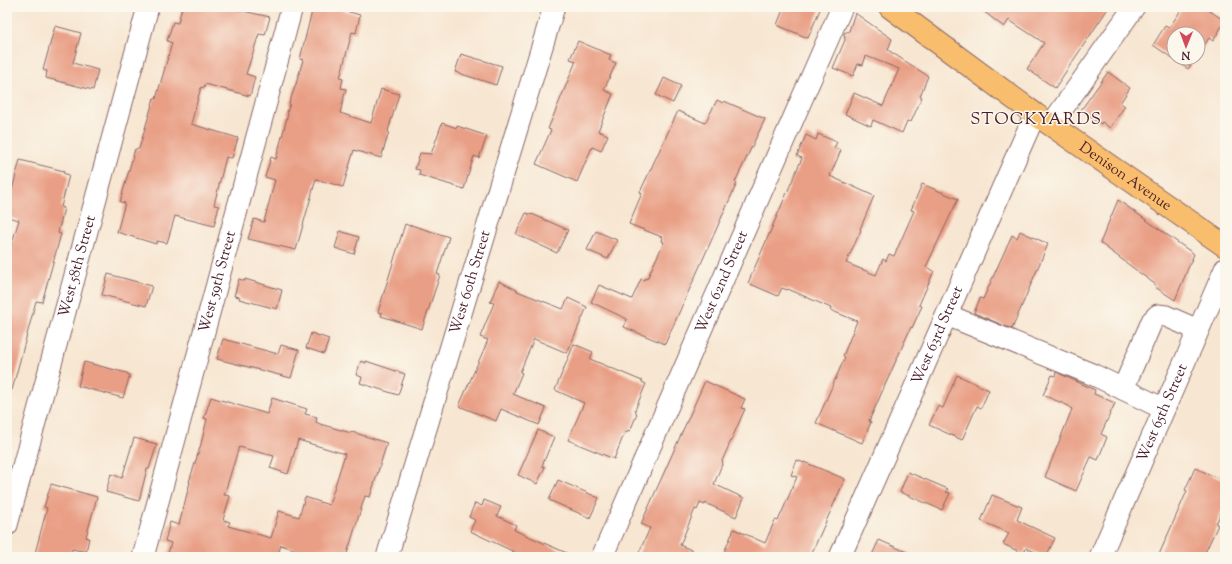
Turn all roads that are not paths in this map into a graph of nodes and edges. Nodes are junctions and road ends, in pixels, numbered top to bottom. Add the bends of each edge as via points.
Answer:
1 (148, 7) edge
2 (292, 7) edge
3 (554, 7) edge
4 (842, 7) edge
5 (890, 7) edge
6 (1134, 7) edge
7 (1043, 120) junction
8 (1225, 246) edge
9 (1225, 269) edge
10 (947, 315) junction
11 (1198, 330) junction
12 (1122, 389) junction
13 (1164, 409) junction
14 (7, 525) edge
15 (143, 557) edge
16 (387, 557) edge
17 (602, 557) edge
18 (840, 557) edge
19 (1100, 557) edge

1 - 14 street, West 58th Street
2 - 15 street, West 59th Street
3 - 16 street, West 60th Street
4 - 17 street, West 62nd Street
5 - 7 main road, Denison Avenue
6 - 7 street, West 63rd Street
7 - 8 main road, Denison Avenue
7 - 10 street, West 63rd Street
9 - 11 street, West 65th Street
10 - 12 street
10 - 18 street, West 63rd Street
11 - 12 street via 1158,315 1152,321
11 - 13 street, West 65th Street
12 - 13 street
13 - 19 street, West 65th Street

